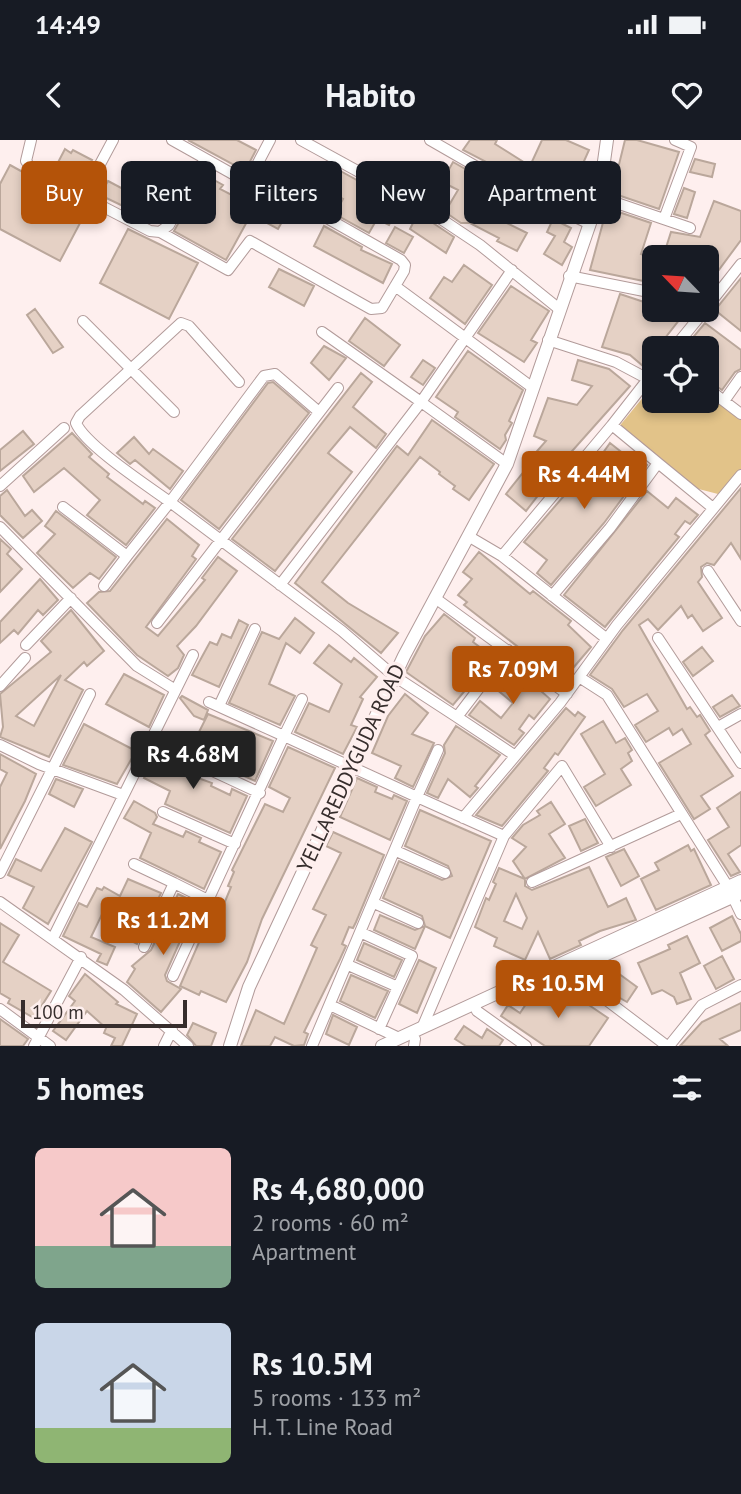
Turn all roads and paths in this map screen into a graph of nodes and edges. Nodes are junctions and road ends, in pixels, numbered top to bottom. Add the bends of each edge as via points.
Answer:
1 (31, 140) edge
2 (113, 140) edge
3 (172, 140) edge
4 (270, 140) edge
5 (301, 140) edge
6 (430, 140) edge
7 (607, 140) edge
8 (675, 140) edge
9 (205, 159) junction
10 (26, 161) edge
11 (102, 161) edge
12 (259, 161) edge
13 (467, 161) edge
14 (604, 161) edge
15 (230, 173) edge
16 (621, 204) edge
17 (107, 209) edge
18 (664, 219) junction
19 (337, 224) edge
20 (590, 224) edge
21 (690, 228) dead end
22 (160, 232) junction
23 (739, 269) edge
24 (512, 270) junction
25 (569, 276) junction
26 (395, 286) junction
27 (642, 291) edge
28 (719, 293) edge
29 (558, 308) junction
30 (83, 321) dead end
31 (695, 322) edge
32 (322, 332) dead end
33 (684, 336) edge
34 (465, 338) junction
35 (548, 340) junction
36 (131, 370) junction
37 (642, 372) edge
38 (741, 377) edge
39 (239, 382) dead end
40 (642, 387) edge
41 (338, 388) dead end
42 (533, 388) junction
43 (719, 397) edge
44 (724, 401) junction
45 (421, 402) junction
46 (174, 412) dead end
47 (319, 412) junction
48 (741, 414) edge
49 (612, 425) junction
50 (64, 428) dead end
51 (658, 463) junction
52 (507, 464) junction
53 (741, 475) edge
54 (0, 486) edge
55 (170, 502) junction
56 (63, 507) dead end
57 (713, 508) junction
58 (0, 527) edge
59 (468, 536) junction
60 (220, 542) junction
61 (127, 556) junction
62 (502, 556) junction
63 (708, 571) dead end
64 (280, 585) junction
65 (104, 586) dead end
66 (552, 596) junction
67 (71, 598) junction
68 (435, 598) junction
69 (741, 621) edge
70 (157, 623) dead end
71 (255, 629) dead end
72 (658, 638) dead end
73 (607, 639) junction
74 (26, 645) dead end
75 (508, 650) junction
76 (193, 655) dead end
77 (25, 658) dead end
78 (394, 676) junction
79 (579, 677) junction
80 (0, 686) edge
81 (174, 689) junction
82 (90, 694) dead end
83 (567, 694) junction
84 (302, 699) dead end
85 (741, 714) edge
86 (457, 717) junction
87 (718, 727) junction
88 (284, 736) junction
89 (0, 745) edge
90 (438, 750) dead end
91 (514, 755) junction
92 (188, 760) dead end
93 (741, 762) edge
94 (52, 767) junction
95 (352, 767) junction
96 (260, 793) junction
97 (123, 795) junction
98 (417, 797) junction
99 (163, 812) dead end
100 (681, 814) junction
101 (463, 817) junction
102 (504, 836) junction
103 (236, 844) junction
104 (611, 847) junction
105 (396, 851) junction
106 (134, 864) dead end
107 (0, 873) edge
108 (445, 873) dead end
109 (741, 881) edge
110 (532, 882) dead end
111 (174, 883) junction
112 (734, 892) edge
113 (208, 900) junction
114 (0, 902) edge
115 (374, 904) junction
116 (741, 914) edge
117 (418, 923) dead end
118 (362, 933) junction
119 (53, 938) junction
120 (144, 947) dead end
121 (81, 957) junction
122 (348, 965) junction
123 (561, 970) junction
124 (173, 976) dead end
125 (741, 985) edge
126 (398, 987) junction
127 (330, 1005) junction
128 (476, 1007) junction
129 (0, 1009) edge
130 (379, 1029) junction
131 (172, 1030) junction
132 (417, 1038) edge
133 (36, 1041) edge
134 (400, 1042) edge
135 (50, 1046) edge
136 (163, 1046) edge
137 (188, 1046) edge
138 (230, 1046) edge
139 (312, 1046) edge
140 (382, 1046) edge
141 (526, 1046) edge
142 (668, 1046) edge

1 - 10 street
2 - 11 street
3 - 9 street
4 - 12 street
5 - 24 street via 423,207
6 - 13 street
7 - 14 street, YELLAREDDYGUDA ROAD
8 - 18 street via 691,147
9 - 15 street
9 - 22 street via 169,225
16 - 18 street
17 - 22 street
18 - 21 street
19 - 26 street via 401,260 405,265
20 - 25 street, YELLAREDDYGUDA ROAD
22 - 26 street via 228,270 250,241 376,311
23 - 28 street
24 - 29 street
24 - 34 street
25 - 27 street
25 - 29 street, YELLAREDDYGUDA ROAD
26 - 34 street
29 - 35 street, YELLAREDDYGUDA ROAD
30 - 36 street
31 - 33 street
32 - 45 street
34 - 42 street
34 - 45 street
35 - 37 street
35 - 42 street, YELLAREDDYGUDA ROAD
36 - 39 street via 185,323
36 - 46 street
36 - 55 street via 76,423 104,453
38 - 44 street
40 - 49 street
41 - 47 street
42 - 52 street, YELLAREDDYGUDA ROAD
43 - 44 street
44 - 48 street
45 - 52 street
45 - 64 street
47 - 55 street via 275,374 264,376
47 - 60 street
49 - 51 street
49 - 62 street
50 - 54 street
51 - 57 street
51 - 66 street
52 - 59 street, YELLAREDDYGUDA ROAD
53 - 57 street
55 - 60 street
55 - 61 street
56 - 61 street
57 - 73 street
58 - 67 street
59 - 62 street
59 - 68 street, YELLAREDDYGUDA ROAD
60 - 64 street
60 - 70 street
61 - 65 street
62 - 66 street
63 - 69 street
64 - 78 street
66 - 73 street
67 - 74 street
67 - 81 street via 137,666
68 - 75 street
68 - 78 street, YELLAREDDYGUDA ROAD
71 - 88 street via 214,704
72 - 87 street
73 - 79 street
75 - 83 street
75 - 86 street
76 - 81 street
77 - 80 street
78 - 86 street
78 - 95 street, YELLAREDDYGUDA ROAD
79 - 83 street
79 - 100 street via 607,695
81 - 97 street
82 - 94 street
83 - 91 street
84 - 88 street
85 - 87 street
86 - 91 street
87 - 93 street
88 - 95 street
88 - 96 street
89 - 94 street
90 - 98 street
91 - 101 street
92 - 96 street
94 - 97 street
94 - 107 street
95 - 98 street
95 - 138 street, YELLAREDDYGUDA ROAD via 250,987
96 - 103 street
97 - 119 street
98 - 101 street
98 - 105 street
99 - 103 street
100 - 104 street
100 - 112 street
101 - 102 street
102 - 104 street via 562,765
102 - 132 street
103 - 113 street
104 - 110 street
105 - 108 street
105 - 115 street
106 - 111 street
109 - 112 street
111 - 113 street
111 - 120 street
112 - 116 street
112 - 123 street
113 - 124 street
114 - 119 street
115 - 117 street
115 - 118 street
118 - 122 street
118 - 126 street via 412,956
119 - 121 street
121 - 131 street
121 - 133 street
122 - 126 street
122 - 127 street
123 - 128 street
123 - 142 street
125 - 142 street via 702,1005
126 - 130 street
127 - 130 street
127 - 139 street
128 - 132 street
128 - 141 street
129 - 133 street
130 - 134 street
131 - 136 street
131 - 137 street
132 - 134 street
133 - 135 street
134 - 140 street

